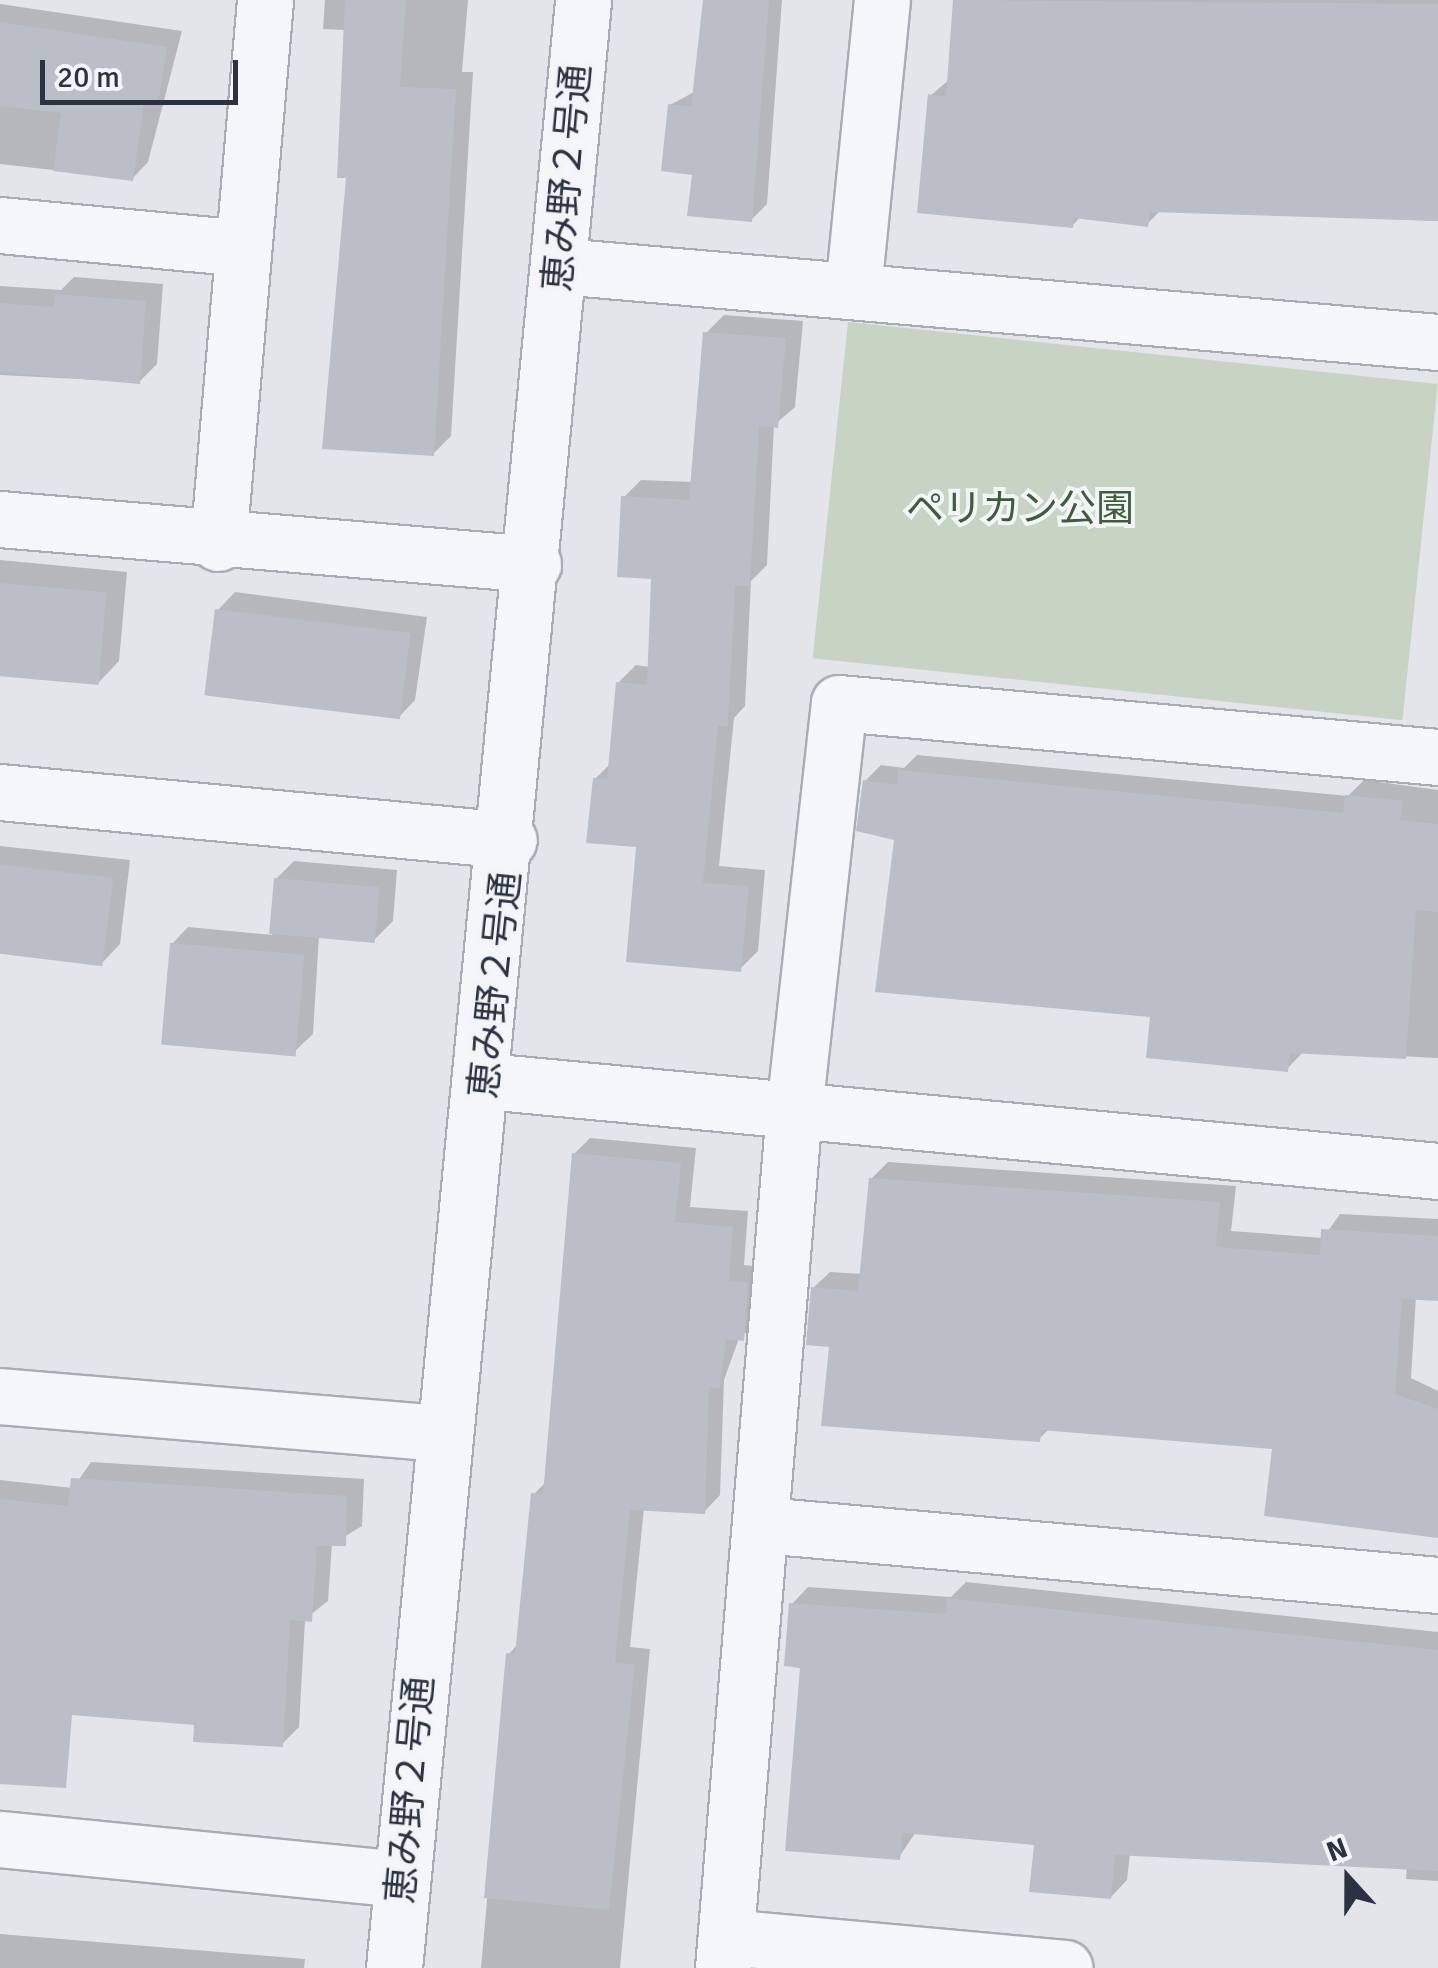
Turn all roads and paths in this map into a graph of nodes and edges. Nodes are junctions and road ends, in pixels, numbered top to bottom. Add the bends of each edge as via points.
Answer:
1 (264, 0) edge
2 (583, 0) edge
3 (882, 0) edge
4 (0, 224) edge
5 (243, 248) junction
6 (560, 266) junction
7 (852, 290) junction
8 (1438, 342) edge
9 (0, 520) edge
10 (218, 543) junction
11 (533, 564) junction
12 (1438, 757) edge
13 (0, 792) edge
14 (509, 840) junction
15 (486, 1082) junction
16 (794, 1110) junction
17 (1438, 1170) edge
18 (0, 1396) edge
19 (444, 1433) junction
20 (763, 1525) junction
21 (1438, 1584) edge
22 (0, 1839) edge
23 (402, 1879) junction
24 (724, 1952) edge
25 (394, 1968) edge
26 (1065, 1968) edge

1 - 5 street
2 - 6 street, 恵み野２号通
3 - 7 street
4 - 5 street
5 - 10 street
6 - 7 street
6 - 11 street, 恵み野２号通
7 - 8 street
9 - 10 street
10 - 11 street
11 - 14 street, 恵み野２号通
12 - 16 street via 839,704
13 - 14 street
14 - 15 street, 恵み野２号通
15 - 16 street
15 - 19 street, 恵み野２号通
16 - 17 street
16 - 20 street
18 - 19 street
19 - 23 street, 恵み野２号通
20 - 21 street
20 - 24 street
22 - 23 street
23 - 25 street, 恵み野２号通
24 - 26 street

